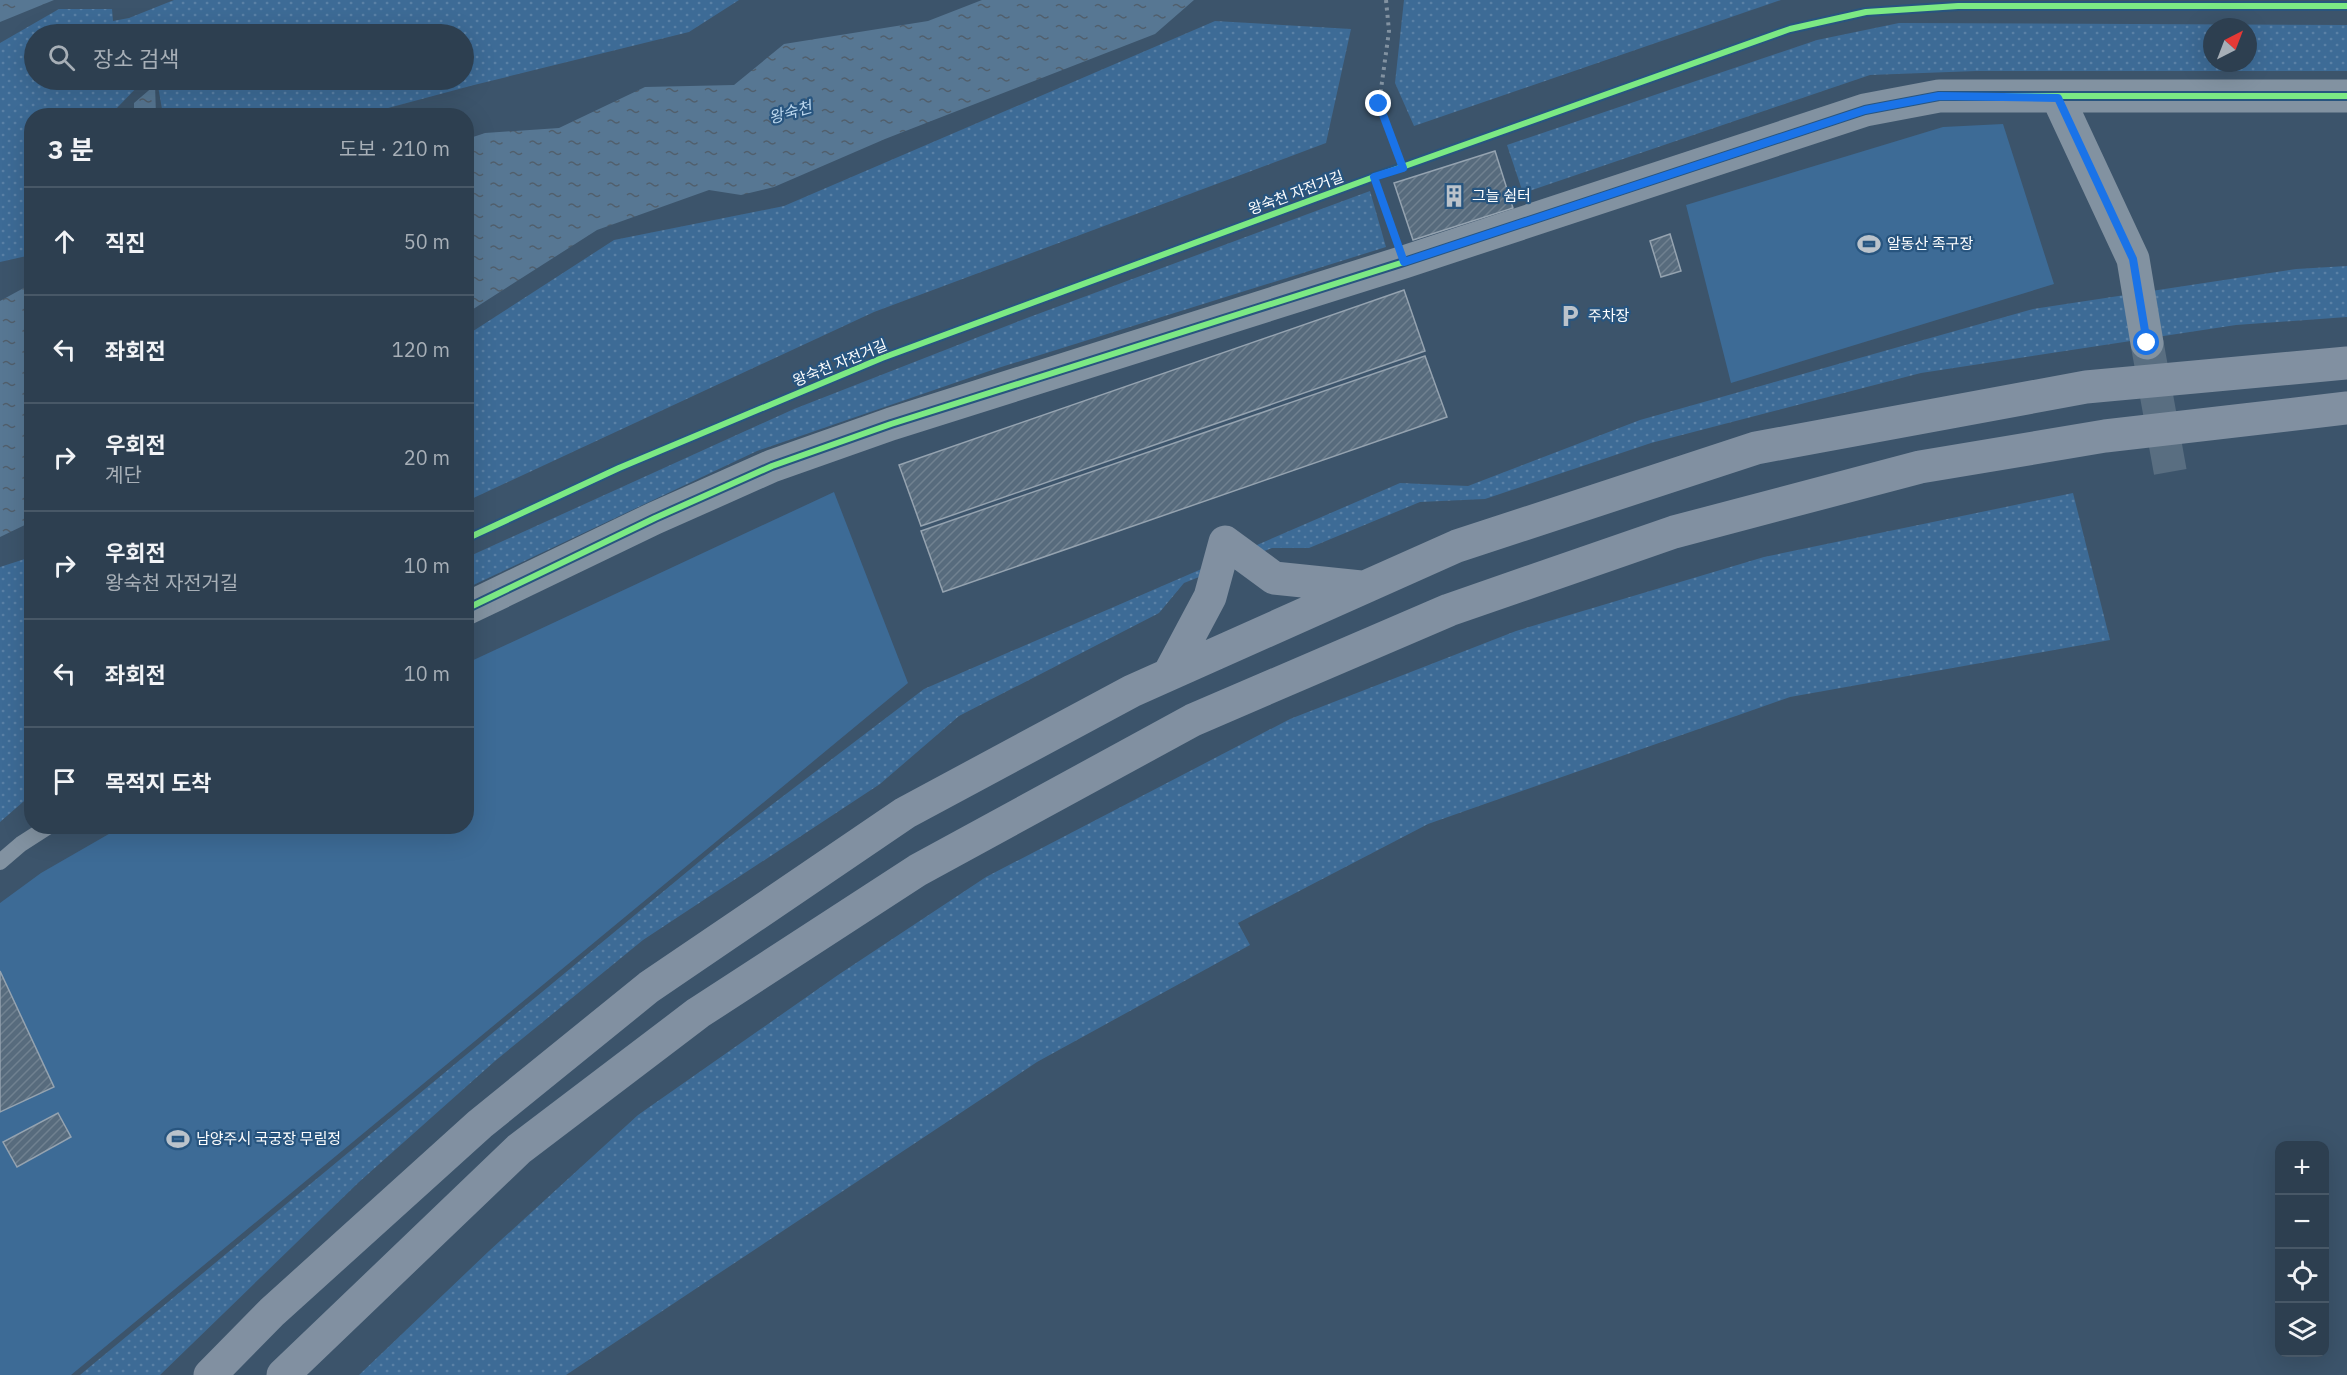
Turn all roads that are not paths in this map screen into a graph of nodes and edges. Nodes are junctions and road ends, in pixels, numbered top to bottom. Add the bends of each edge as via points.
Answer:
1 (2347, 96) edge
2 (2058, 98) junction
3 (2147, 343) tunnel mouth
4 (2347, 363) edge
5 (2347, 408) edge
6 (1363, 588) junction
7 (474, 605) edge
8 (1169, 674) junction
9 (37, 834) edge
10 (0, 862) edge
11 (210, 1375) edge
12 (283, 1375) edge

1 - 2 street
2 - 3 street via 2133,259
2 - 7 street via 1939,96 1865,110 1404,262 891,424 772,466
4 - 6 highway via 2086,387 1756,448 1457,546
5 - 12 highway via 2105,436 1920,467 1674,532 1449,610 1193,720 918,870 698,1013 519,1149
6 - 8 highway
6 - 8 highway via 1274,578 1225,542 1210,597
8 - 11 highway via 904,813 649,987 480,1124 272,1312
9 - 10 lane

